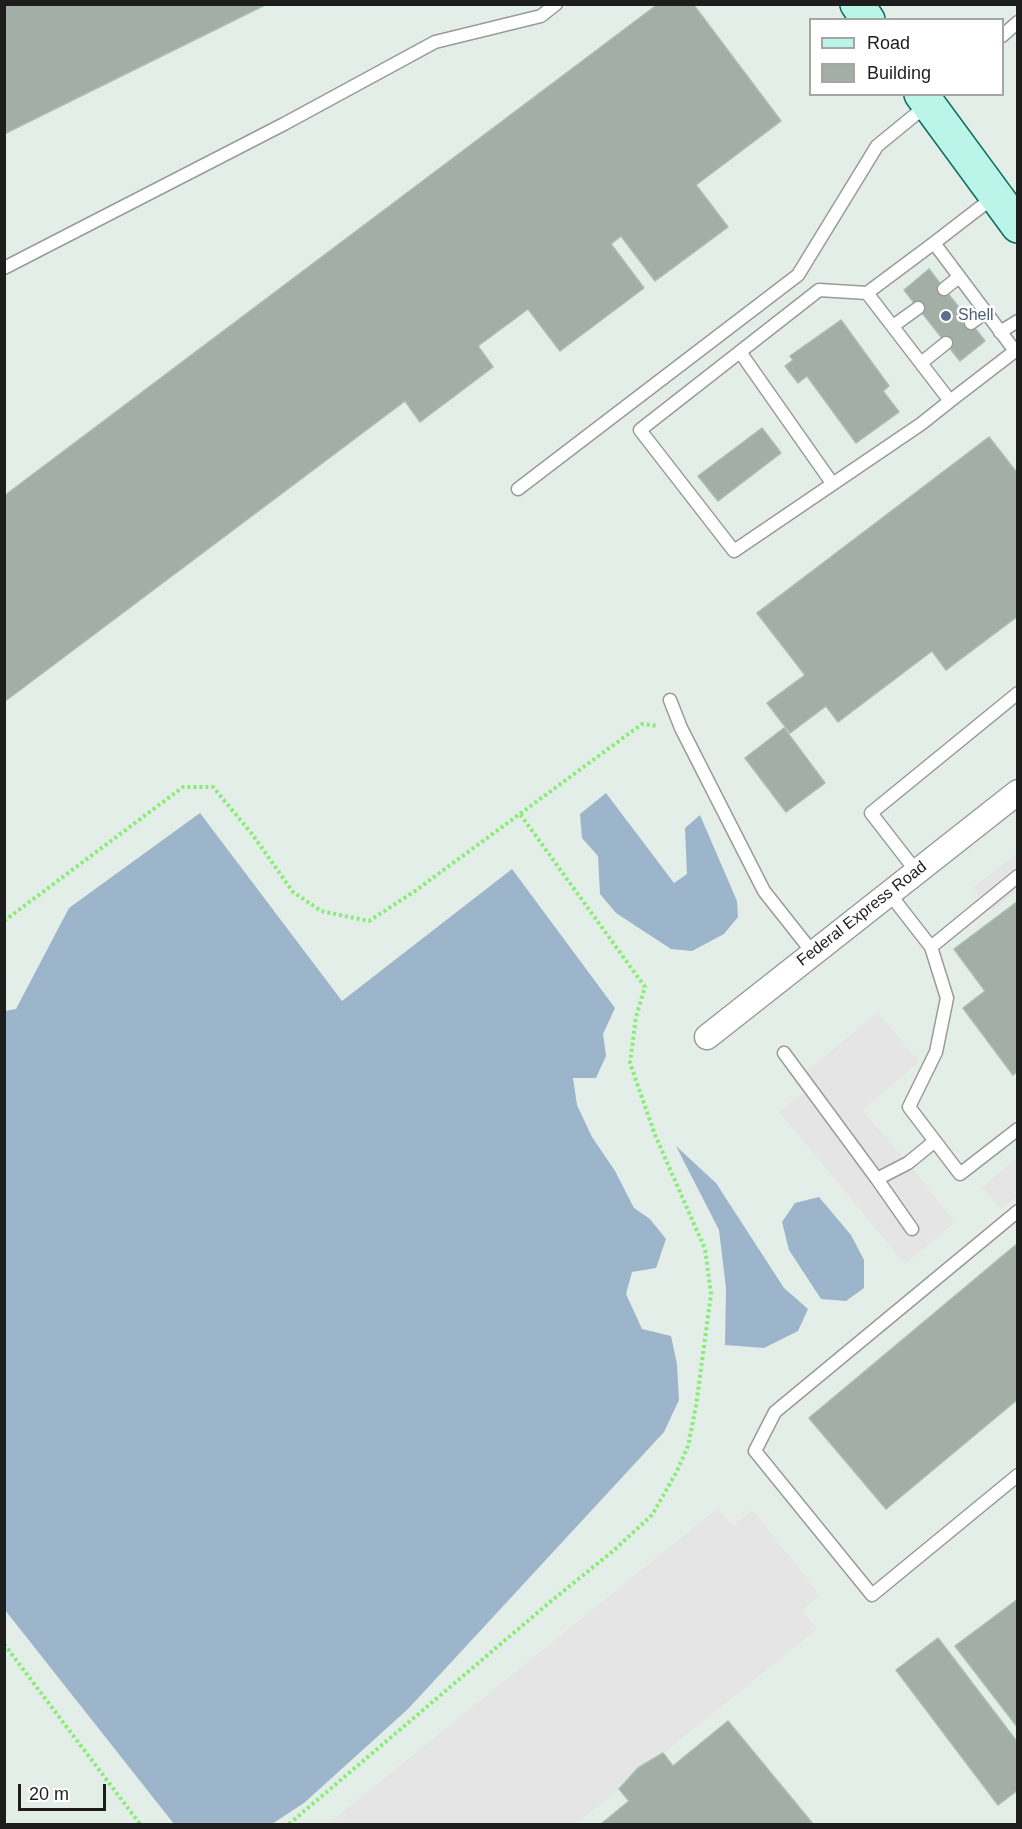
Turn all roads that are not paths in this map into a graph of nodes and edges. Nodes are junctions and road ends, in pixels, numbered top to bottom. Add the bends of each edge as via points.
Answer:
1 (556, 4) edge
2 (857, 4) edge
3 (867, 18) edge
4 (1017, 22) edge
5 (1004, 34) edge
6 (929, 98) edge
7 (996, 196) junction
8 (1017, 226) edge
9 (934, 243) junction
10 (4, 268) edge
11 (959, 277) junction
12 (944, 289) dead end
13 (867, 293) junction
14 (918, 308) dead end
15 (986, 312) junction
16 (1017, 321) edge
17 (971, 324) dead end
18 (893, 326) junction
19 (1000, 332) junction
20 (946, 343) dead end
21 (740, 352) junction
22 (921, 363) junction
23 (950, 400) junction
24 (832, 483) junction
25 (518, 489) dead end
26 (1017, 693) edge
27 (670, 700) dead end
28 (1017, 792) edge
29 (916, 871) junction
30 (1017, 876) edge
31 (889, 892) junction
32 (931, 947) junction
33 (813, 953) junction
34 (707, 1037) dead end
35 (784, 1053) dead end
36 (1017, 1129) edge
37 (935, 1141) junction
38 (877, 1179) junction
39 (1017, 1211) edge
40 (912, 1229) dead end
41 (1017, 1475) edge

1 - 10 lane via 541,16 435,42
2 - 3 main road
4 - 5 lane
6 - 7 main road
6 - 25 lane via 877,146 798,274
7 - 8 main road
7 - 9 lane
9 - 11 lane
9 - 13 lane
11 - 12 lane
11 - 15 lane
13 - 18 lane
13 - 21 lane via 819,290
14 - 18 lane
15 - 17 lane
15 - 19 lane
16 - 19 lane
18 - 22 lane
19 - 23 lane via 1015,351
20 - 22 lane
21 - 24 lane
21 - 24 lane via 640,430 734,551
22 - 23 lane
23 - 24 lane
26 - 29 lane via 871,813
27 - 33 lane via 764,891
28 - 29 street, Federal Express Road
29 - 31 street, Federal Express Road
30 - 32 lane
31 - 32 lane
31 - 33 street, Federal Express Road
32 - 37 lane via 947,998 936,1052 909,1107
33 - 34 street, Federal Express Road
35 - 38 lane
36 - 37 lane via 960,1174
37 - 38 lane via 908,1163
38 - 40 lane
39 - 41 lane via 775,1412 755,1451 872,1595

